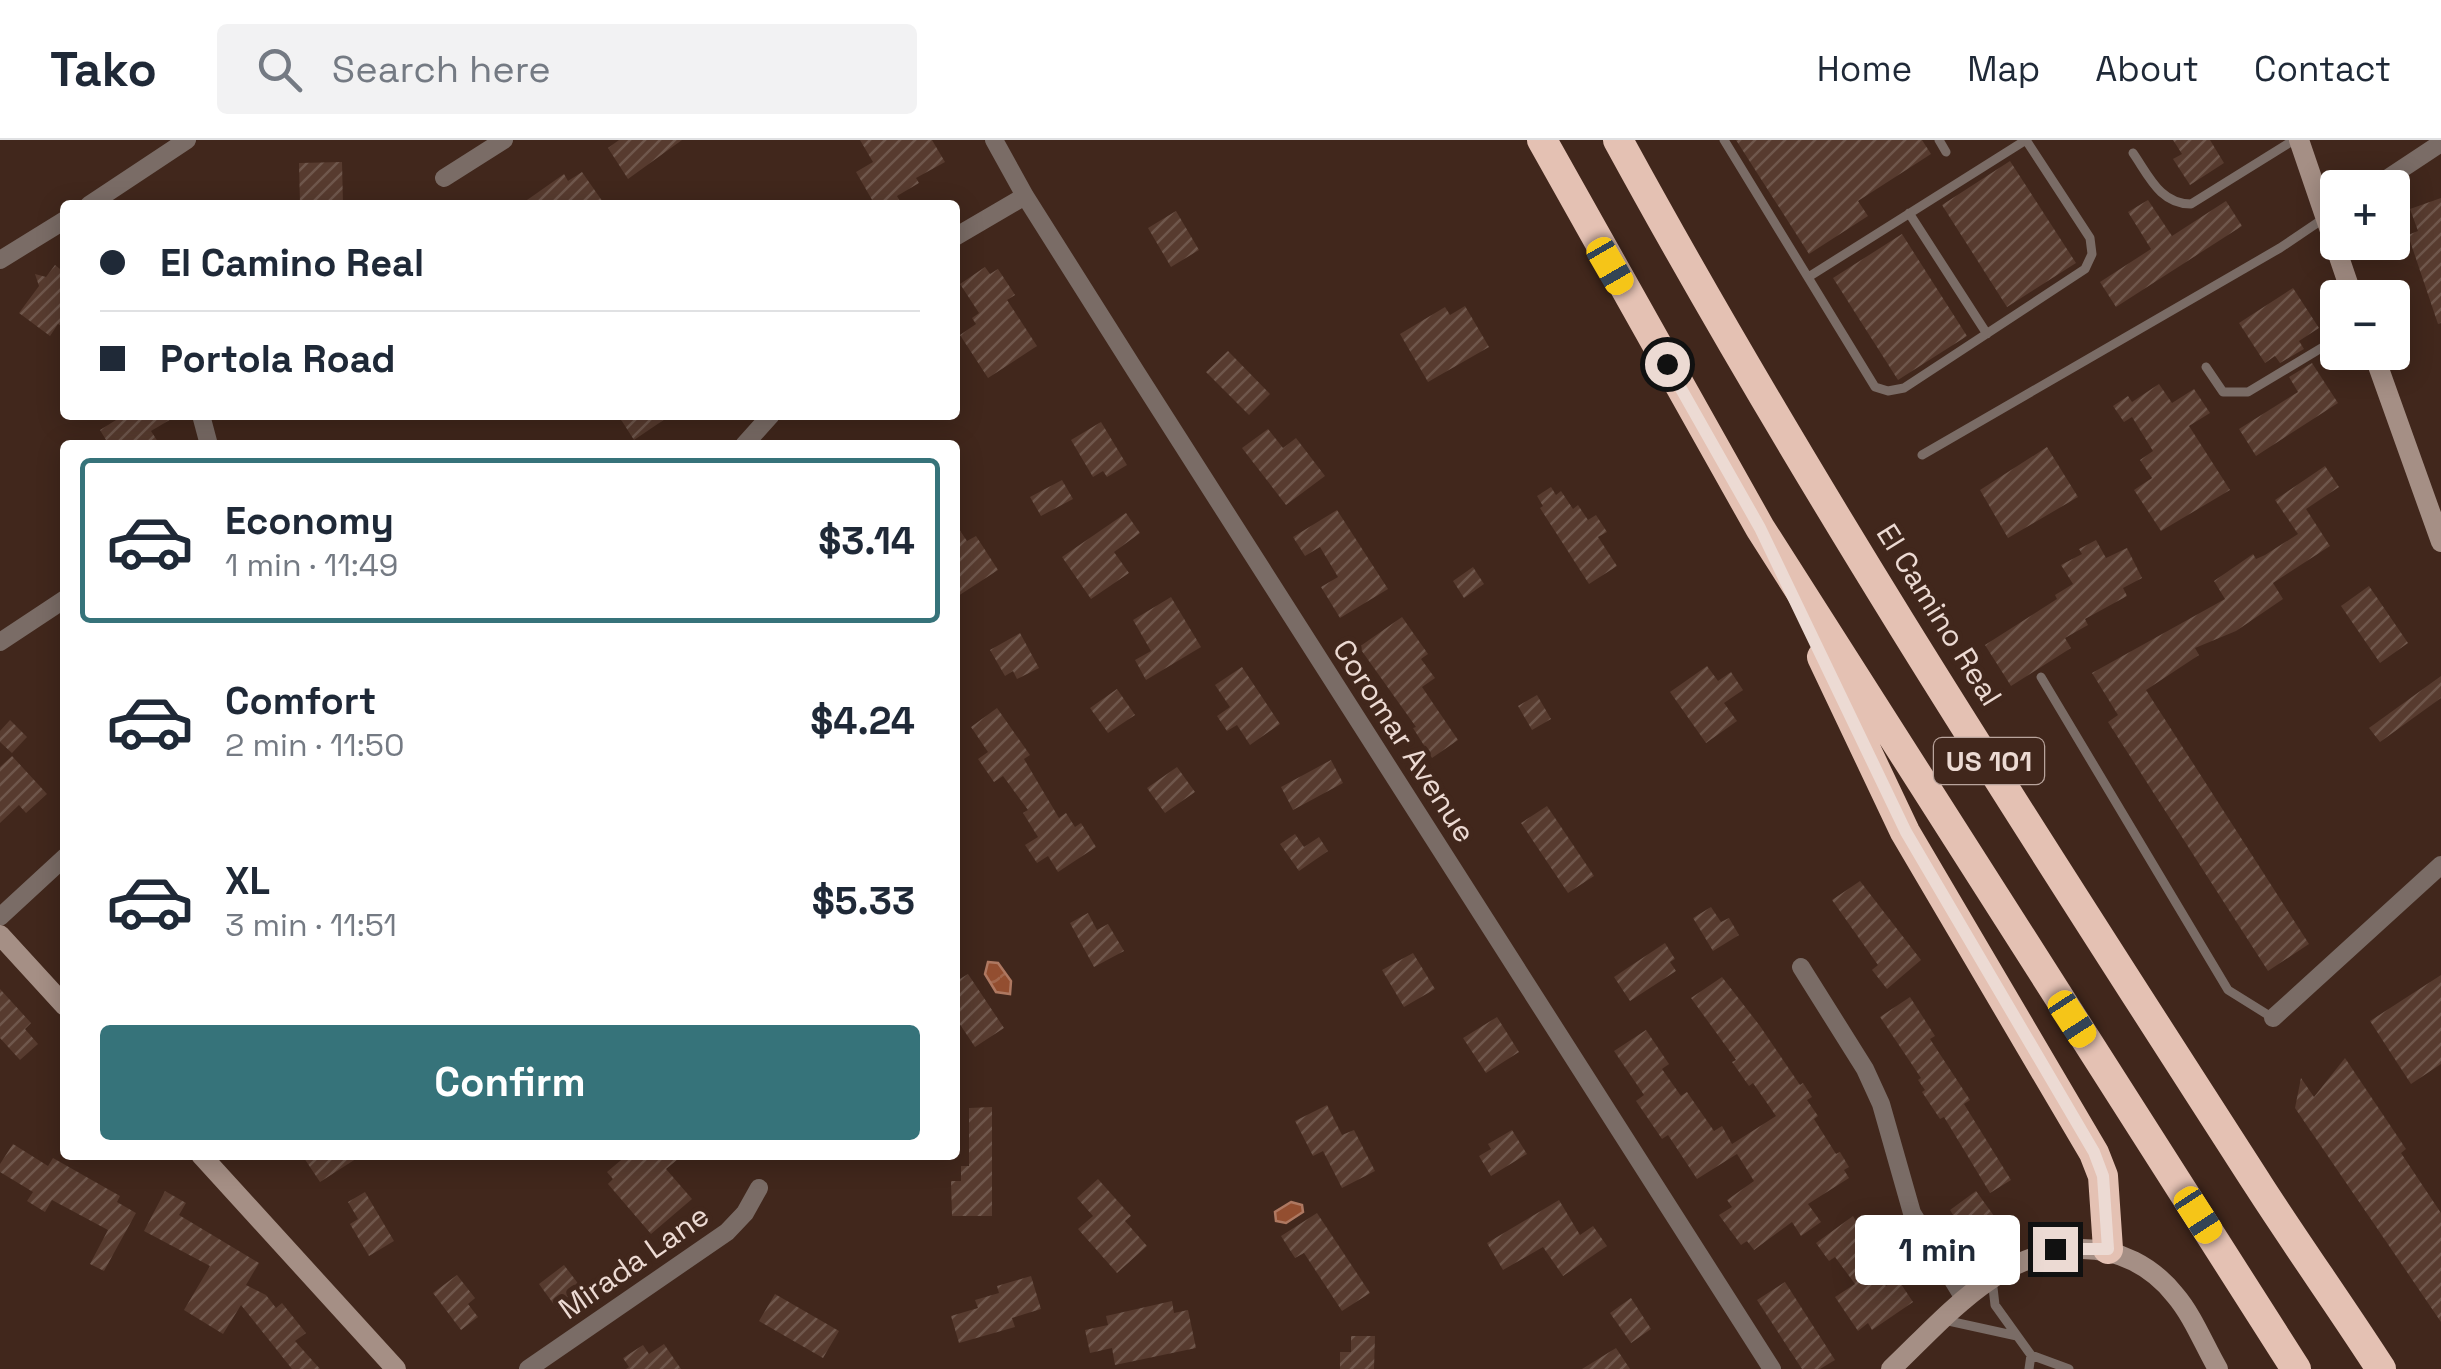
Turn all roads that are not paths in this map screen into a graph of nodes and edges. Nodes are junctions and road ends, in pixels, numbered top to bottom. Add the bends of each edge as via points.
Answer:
1 (187, 140) edge
2 (504, 140) edge
3 (994, 140) edge
4 (1542, 140) edge
5 (1618, 140) edge
6 (1724, 140) edge
7 (1939, 140) edge
8 (2026, 140) edge
9 (2296, 140) edge
10 (2441, 143) edge
11 (1946, 152) dead end
12 (2133, 153) dead end
13 (2400, 170) edge
14 (444, 178) dead end
15 (2320, 189) edge
16 (1024, 196) junction
17 (96, 200) edge
18 (1909, 213) junction
19 (2320, 222) edge
20 (60, 223) edge
21 (960, 234) edge
22 (0, 260) edge
23 (1810, 276) junction
24 (1987, 334) junction
25 (2320, 349) edge
26 (2206, 367) dead end
27 (2379, 370) edge
28 (766, 420) edge
29 (748, 440) edge
30 (1922, 455) dead end
31 (1760, 528) junction
32 (2441, 542) edge
33 (60, 601) edge
34 (0, 642) edge
35 (2041, 677) dead end
36 (60, 862) edge
37 (2441, 865) edge
38 (0, 916) edge
39 (0, 935) edge
40 (1801, 967) dead end
41 (60, 1001) edge
42 (2273, 1018) joint
43 (206, 1160) edge
44 (758, 1188) dead end
45 (2108, 1249) junction
46 (1992, 1278) junction
47 (1964, 1300) junction
48 (1944, 1320) junction
49 (2017, 1336) junction
50 (2031, 1356) junction
51 (2380, 1367) edge
52 (396, 1369) edge
53 (528, 1369) edge
54 (1772, 1369) edge
55 (1891, 1369) edge
56 (2029, 1369) edge
57 (2069, 1369) edge
58 (2218, 1369) edge
59 (2296, 1369) edge

1 - 17 street
2 - 14 street
3 - 16 street, Coromar Avenue
4 - 31 highway, US 101
5 - 51 highway, El Camino Real / US 101 via 1890,604
6 - 23 lane
7 - 11 lane
8 - 18 lane
8 - 24 lane via 2090,238 2092,254 2085,269
9 - 12 lane via 2191,204 2164,198
9 - 15 main road
10 - 13 street
16 - 21 street
16 - 54 street, Coromar Avenue
18 - 23 lane
18 - 24 lane
19 - 30 lane
20 - 22 street
23 - 24 lane via 1874,387 1904,388
25 - 26 lane via 2248,392 2223,392
27 - 32 main road
28 - 29 street
31 - 45 highway via 1906,832 2094,1152 2103,1176
31 - 59 highway, US 101
33 - 34 street
35 - 42 lane via 2228,990
36 - 38 street
37 - 42 street
39 - 41 main road
40 - 47 street via 1865,1070 1912,1213
43 - 52 main road
44 - 53 street, Mirada Lane via 727,1232
45 - 46 main road via 2055,1249
45 - 58 main road via 2156,1274 2178,1297
46 - 47 main road
46 - 49 lane via 1995,1306
47 - 48 main road
48 - 49 lane
48 - 55 main road
49 - 50 lane
50 - 56 lane
50 - 57 lane

